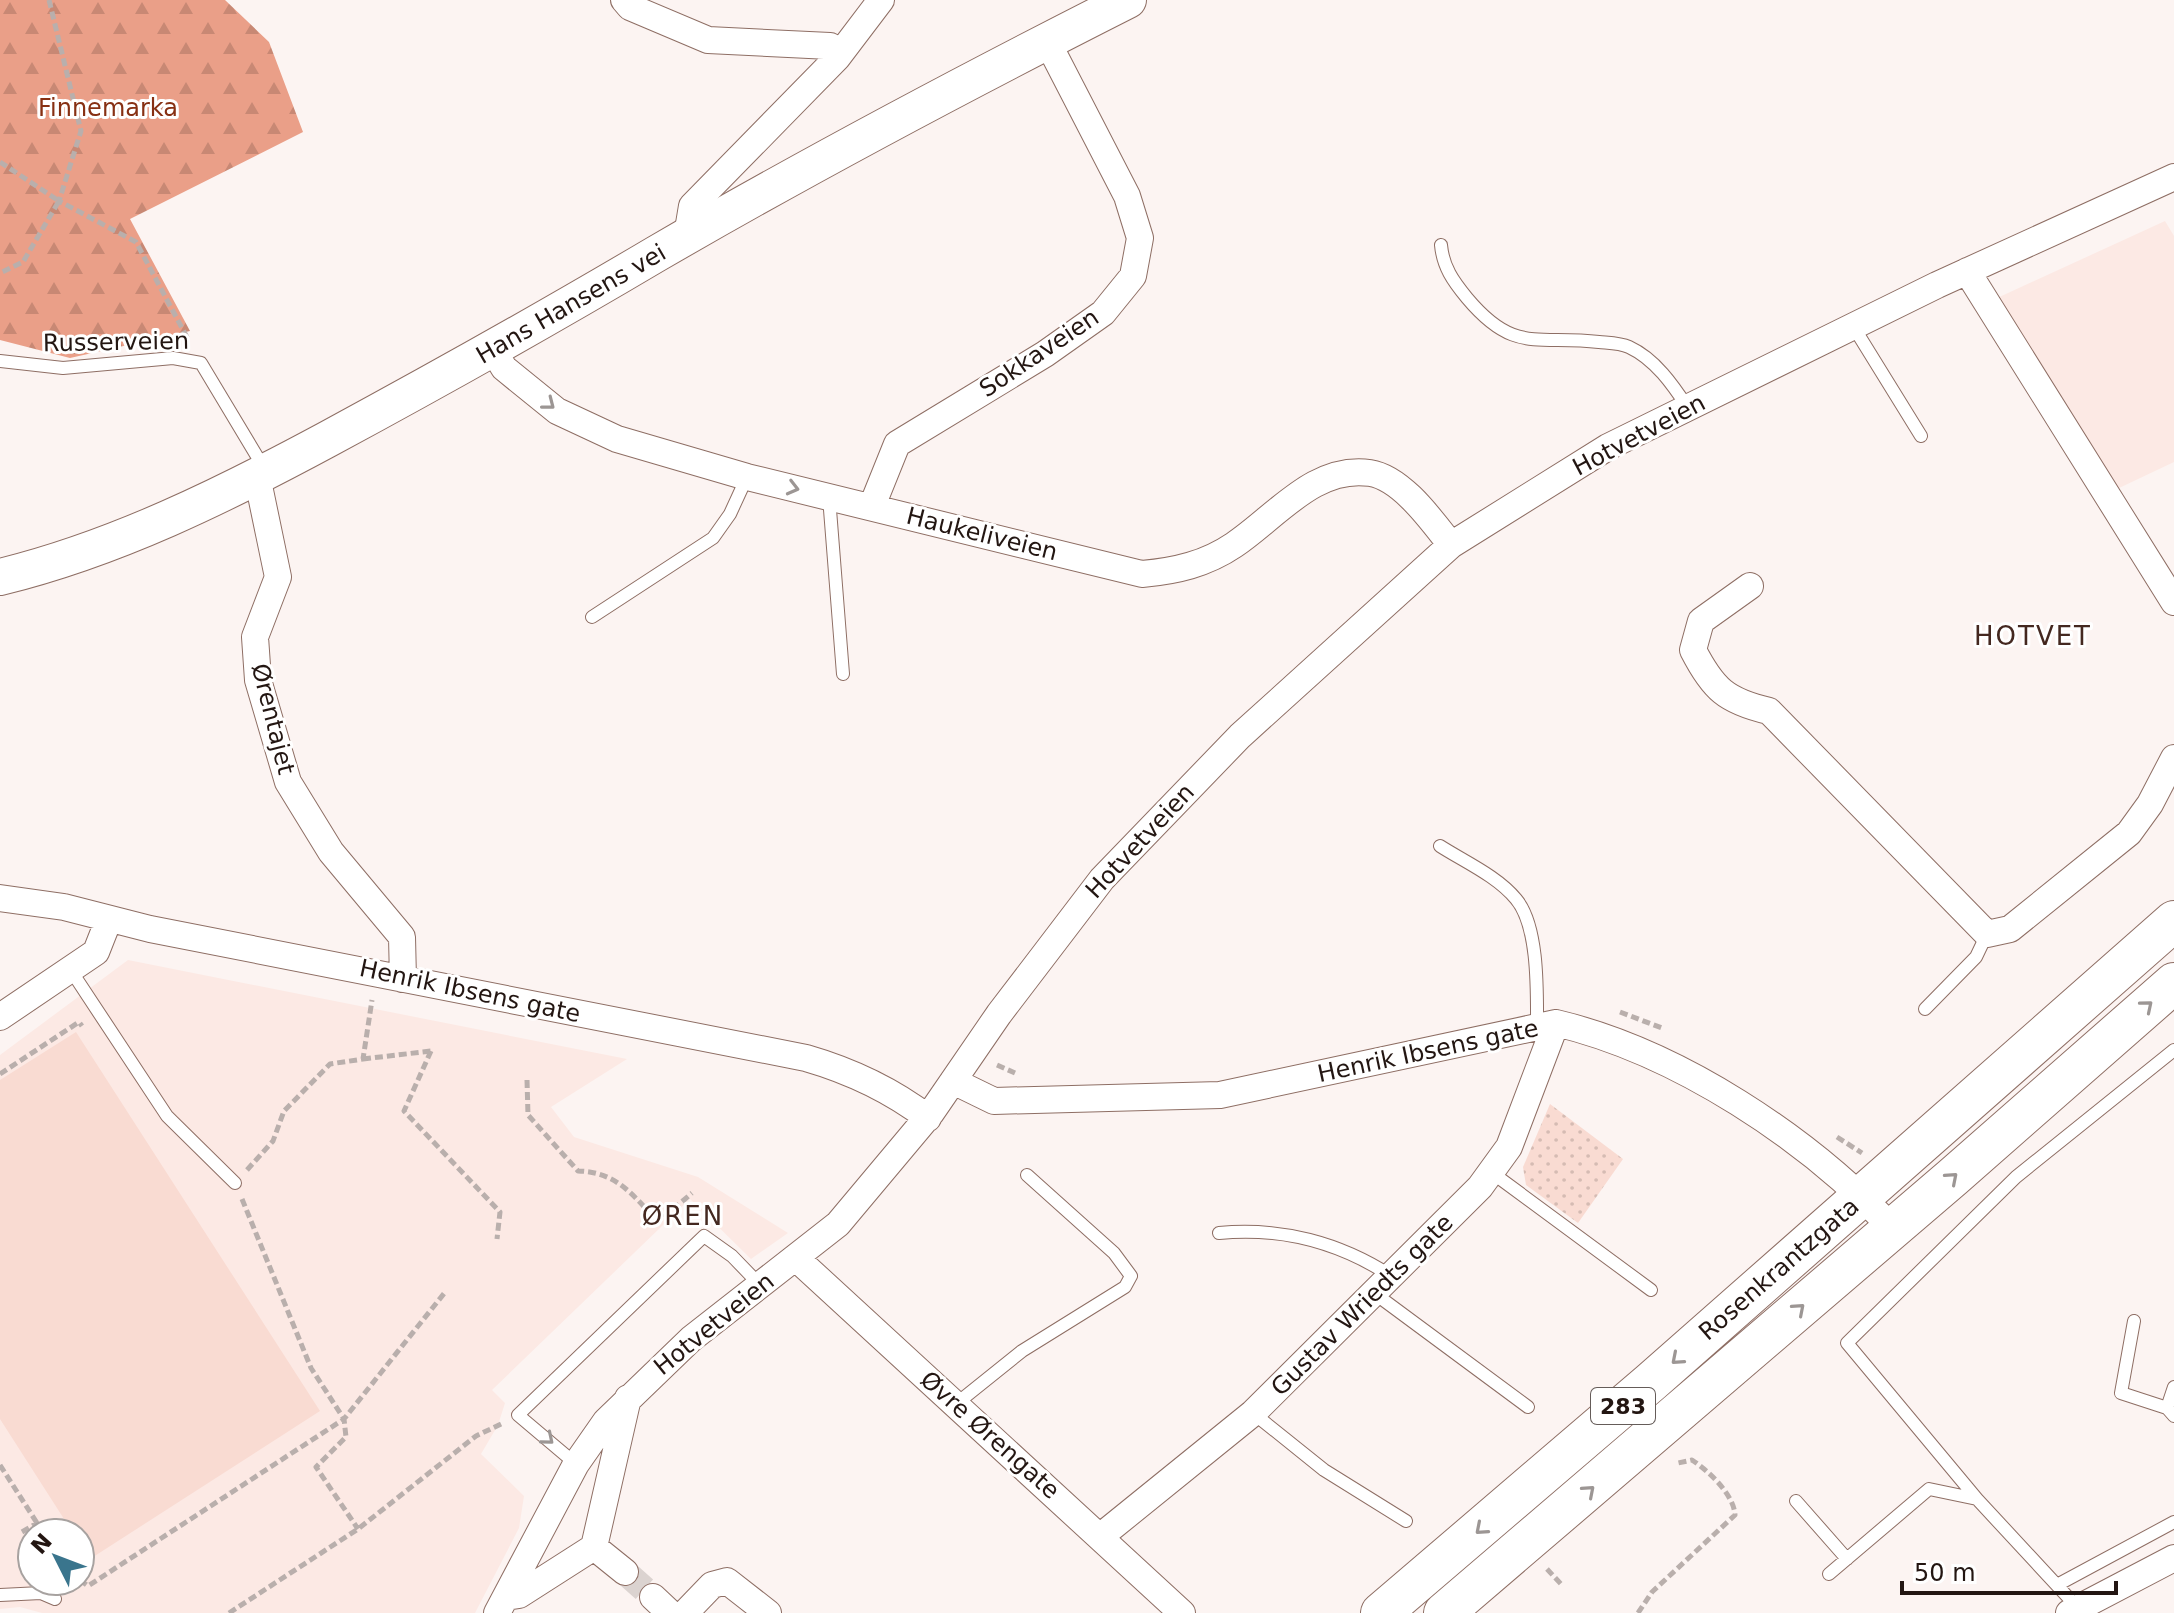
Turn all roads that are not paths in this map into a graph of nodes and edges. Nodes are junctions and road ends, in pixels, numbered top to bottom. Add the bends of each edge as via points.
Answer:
1 (624, 0) edge
2 (881, 0) edge
3 (1128, 0) edge
4 (1047, 41) junction
5 (837, 58) junction
6 (2174, 177) edge
7 (687, 236) junction
8 (1441, 245) dead end
9 (1967, 271) junction
10 (1853, 326) junction
11 (493, 350) junction
12 (0, 361) edge
13 (1688, 408) junction
14 (1921, 436) dead end
15 (262, 474) junction
16 (747, 477) junction
17 (849, 501) junction
18 (1451, 545) junction
19 (0, 577) edge
20 (1750, 586) dead end
21 (2174, 602) edge
22 (592, 617) dead end
23 (843, 674) dead end
24 (2174, 758) edge
25 (1440, 846) dead end
26 (0, 898) edge
27 (109, 919) junction
28 (2174, 921) edge
29 (1987, 934) junction
30 (70, 969) junction
31 (403, 979) junction
32 (2174, 983) edge
33 (1925, 1009) dead end
34 (0, 1017) edge
35 (1546, 1025) junction
36 (2174, 1050) edge
37 (953, 1081) junction
38 (928, 1118) junction
39 (1491, 1172) junction
40 (1027, 1175) dead end
41 (235, 1183) road end
42 (1862, 1197) junction
43 (1893, 1229) junction
44 (1219, 1233) dead end
45 (797, 1259) junction
46 (1382, 1284) junction
47 (760, 1285) junction
48 (1651, 1290) dead end
49 (2134, 1321) dead end
50 (2174, 1387) edge
51 (628, 1397) junction
52 (956, 1404) junction
53 (1528, 1407) dead end
54 (2171, 1412) edge
55 (1253, 1413) junction
56 (576, 1464) junction
57 (1977, 1499) junction
58 (1796, 1501) dead end
59 (1406, 1521) dead end
60 (2174, 1522) edge
61 (1101, 1536) junction
62 (594, 1547) junction
63 (2174, 1558) edge
64 (1847, 1559) junction
65 (625, 1572) tunnel mouth
66 (1829, 1574) dead end
67 (2057, 1585) junction
68 (0, 1595) edge
69 (55, 1599) dead end
70 (502, 1605) edge
71 (2073, 1610) edge
72 (685, 1613) edge
73 (768, 1613) edge
74 (1182, 1613) edge
75 (1381, 1613) edge
76 (1444, 1613) edge

1 - 5 street via 708,40 830,46
2 - 5 street
3 - 4 main road, Hans Hansens vei
4 - 7 main road, Hans Hansens vei via 890,121
4 - 17 street, Sokkaveien via 1127,196 1140,238 1133,276 1103,313 897,444
5 - 7 street via 692,206
6 - 9 street, Hotvetveien
7 - 11 main road, Hans Hansens vei
8 - 13 lane via 1453,281 1503,332 1524,340 1585,340 1632,348 1668,378
9 - 10 street, Hotvetveien
9 - 21 street
10 - 13 street, Hotvetveien
10 - 14 lane
11 - 15 main road, Hans Hansens vei
11 -> 16 street, Haukeliveien via 504,368 557,411 617,439
12 - 15 lane, Russerveien via 63,368 173,358 201,363
13 - 18 street, Hotvetveien via 1608,447
15 - 19 main road, Hans Hansens vei via 149,527
15 - 31 street, Ørentajet via 278,577 255,637 258,680 288,782 331,852 402,937
16 -> 17 street, Haukeliveien
16 - 22 lane via 713,538
17 - 18 street, Haukeliveien via 1142,574 1181,571 1232,547 1327,476 1372,473 1408,494
17 - 23 lane
18 - 37 street, Hotvetveien via 1240,736 1102,879
20 - 29 street via 1701,621 1693,650 1709,681 1737,703 1769,711
24 - 29 street via 2129,833 2010,929
25 - 35 lane via 1491,878 1521,908
26 - 27 street, Henrik Ibsens gate
27 - 30 street via 96,952
27 - 31 street, Henrik Ibsens gate
28 - 42 main road, Rosenkrantzgata / 283
29 - 33 lane via 1976,957
30 - 34 street
30 - 41 lane via 167,1116
31 - 38 street, Henrik Ibsens gate via 806,1058 847,1070
43 -> 32 main road, Rosenkrantzgata / 283
35 - 37 street, Henrik Ibsens gate via 1220,1095 994,1101
35 - 39 street, Gustav Wriedts gate via 1509,1147
35 - 42 street, Henrik Ibsens gate via 1606,1035 1721,1090
36 - 57 lane via 2016,1177 1847,1343
37 - 38 street, Hotvetveien
38 - 45 street, Hotvetveien via 838,1224
39 - 46 street, Gustav Wriedts gate
39 - 48 lane
40 - 52 lane via 1114,1253 1131,1276 1125,1287 1022,1351
42 - 43 street, Henrik Ibsens gate
42 -> 75 main road, Rosenkrantzgata / 283
76 -> 43 main road, Rosenkrantzgata / 283
44 - 46 lane via 1245,1230 1335,1245
45 - 47 street, Hotvetveien
45 - 52 street, Øvre Ørengate
46 - 53 lane
46 - 55 street, Gustav Wriedts gate
47 - 51 street, Hotvetveien
47 -> 56 lane via 704,1236 518,1415
49 - 54 lane via 2121,1393
50 - 54 lane
51 - 56 street, Hotvetveien
51 - 62 street
52 - 61 street, Øvre Ørengate
55 - 59 lane via 1324,1470
55 - 61 street, Gustav Wriedts gate
56 - 70 street, Hotvetveien
57 - 64 lane via 1929,1489
57 - 67 lane
58 - 64 lane
60 - 67 lane
61 - 74 street, Øvre Ørengate
62 - 65 street
62 - 70 street
63 - 71 street
64 - 66 lane
67 - 71 lane
68 - 69 lane via 41,1593
72 - 73 street via 712,1585 727,1581

